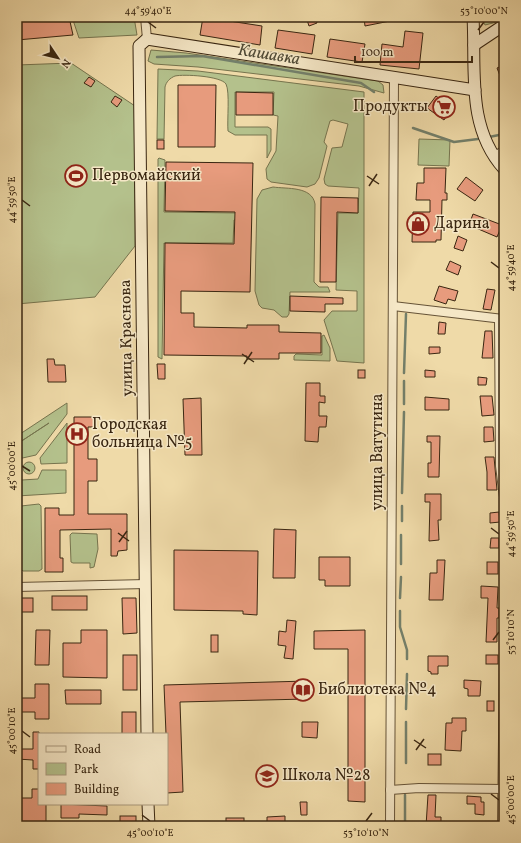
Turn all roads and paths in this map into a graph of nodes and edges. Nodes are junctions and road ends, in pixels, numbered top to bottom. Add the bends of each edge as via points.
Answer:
1 (145, 17) edge
2 (473, 17) edge
3 (504, 24) edge
4 (147, 39) junction
5 (474, 45) junction
6 (394, 78) junction
7 (475, 90) junction
8 (504, 150) edge
9 (494, 157) junction
10 (504, 169) edge
11 (392, 306) junction
12 (502, 319) edge
13 (504, 497) edge
14 (146, 584) junction
15 (17, 587) edge
16 (504, 651) edge
17 (148, 733) edge
18 (503, 789) edge
19 (390, 790) junction
20 (148, 805) edge
21 (149, 826) edge
22 (390, 826) edge
23 (502, 826) edge

1 - 4 street
2 - 5 street
3 - 5 street
4 - 6 street
4 - 14 street, улица Краснова via 139,46
5 - 7 street
6 - 7 street
6 - 11 street, улица Ватутина
7 - 9 street via 477,110 486,144
8 - 9 street
9 - 10 street
11 - 12 street
11 - 19 street, улица Ватутина
12 - 13 street via 500,466
14 - 15 street
14 - 17 street, улица Краснова
16 - 18 street
18 - 19 street
18 - 23 street
19 - 22 street, улица Ватутина
20 - 21 street

